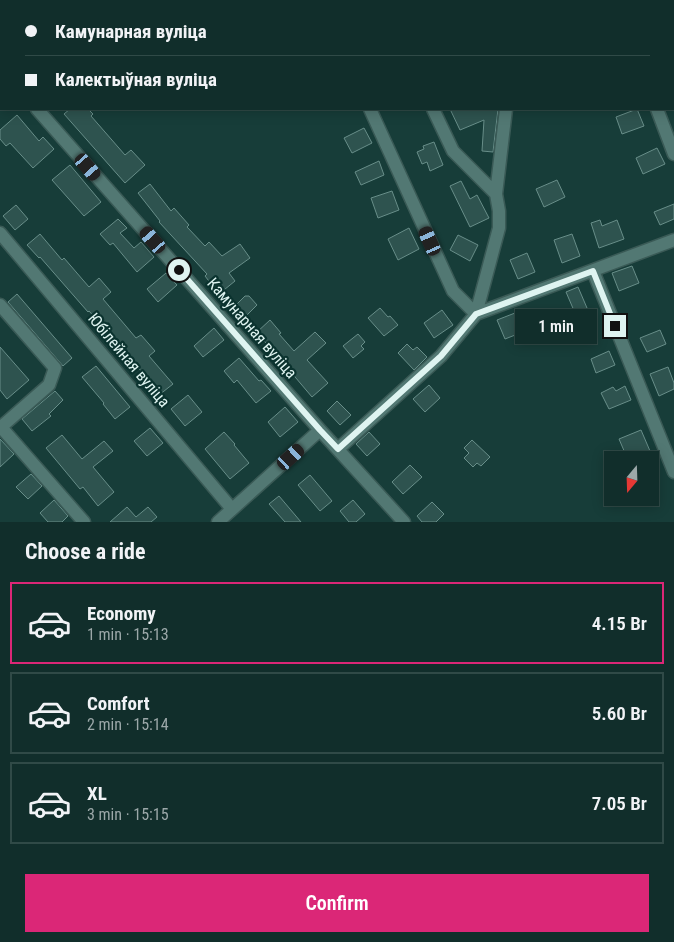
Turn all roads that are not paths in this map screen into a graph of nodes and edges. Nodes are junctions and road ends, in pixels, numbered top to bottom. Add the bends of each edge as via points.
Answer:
1 (38, 110) edge
2 (370, 110) edge
3 (433, 110) edge
4 (506, 110) edge
5 (657, 110) edge
6 (674, 154) edge
7 (496, 194) junction
8 (0, 233) edge
9 (674, 240) edge
10 (593, 271) junction
11 (0, 305) edge
12 (476, 314) junction
13 (0, 426) edge
14 (320, 430) junction
15 (338, 449) junction
16 (674, 472) edge
17 (232, 509) junction
18 (84, 522) edge
19 (218, 522) edge
20 (404, 522) edge

1 - 14 street, Камунарная вуліца
2 - 12 street via 453,291
3 - 7 street via 453,151
4 - 7 street
5 - 6 street
7 - 12 street via 499,228
8 - 17 street, Юбілейная вуліца
9 - 10 street
10 - 12 street
10 - 16 street
11 - 13 street via 55,368 49,385
12 - 15 street via 441,356
13 - 18 street
14 - 15 street, Камунарная вуліца
14 - 17 street
15 - 20 street, Камунарная вуліца
17 - 19 street

